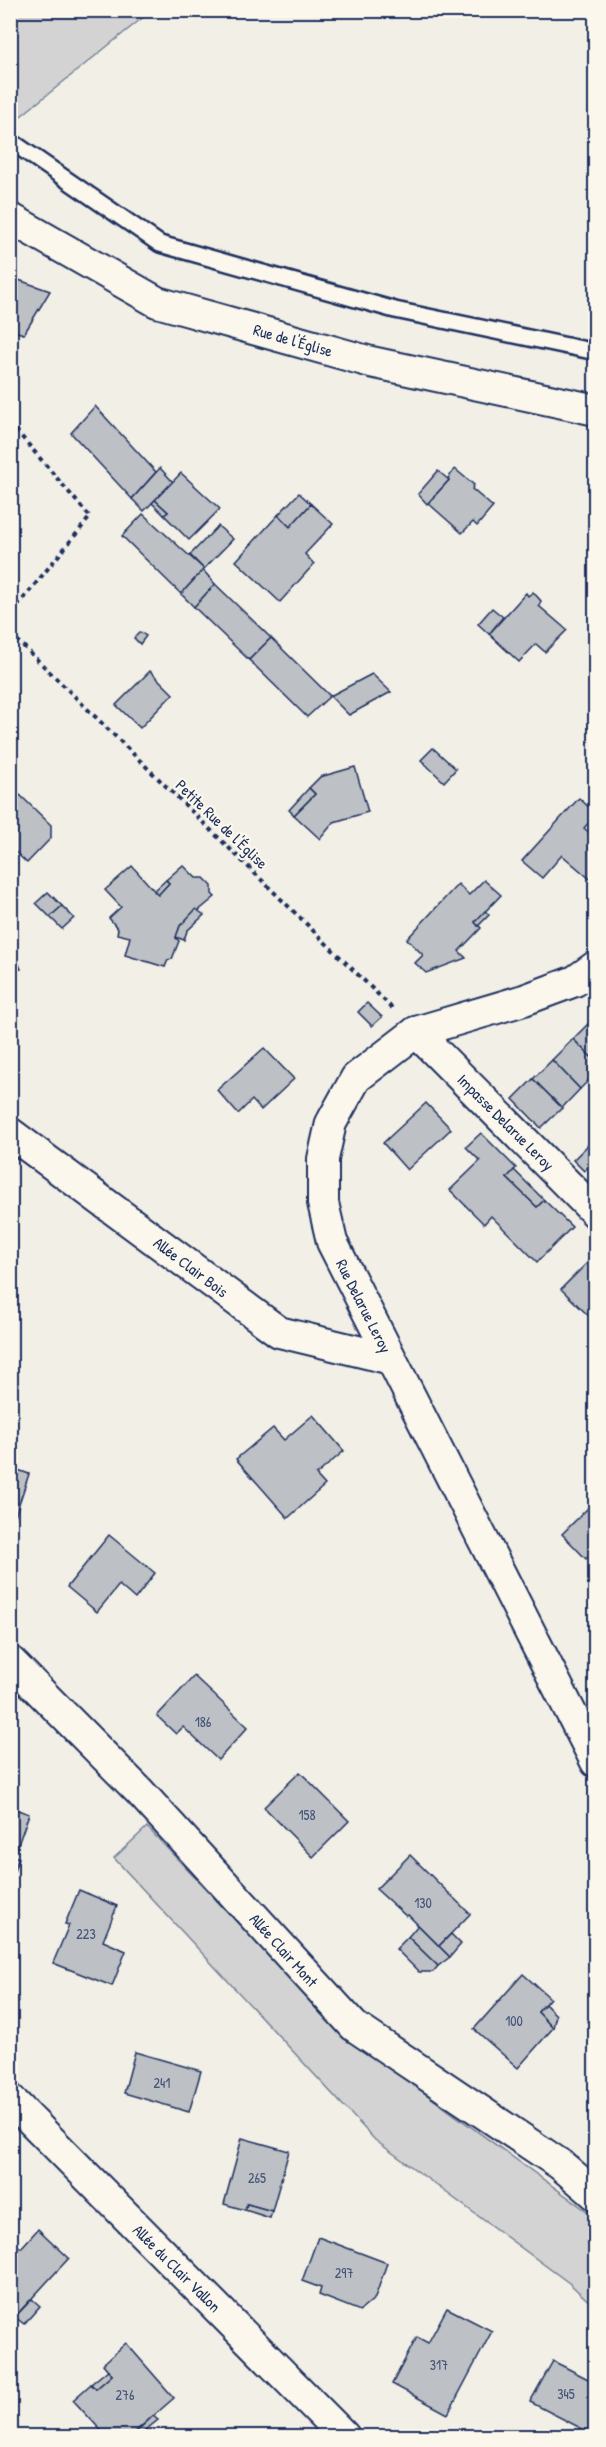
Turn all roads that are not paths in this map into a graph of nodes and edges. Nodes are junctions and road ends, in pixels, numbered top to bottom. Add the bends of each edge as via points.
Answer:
1 (12, 142) edge
2 (10, 218) edge
3 (596, 352) edge
4 (596, 410) edge
5 (596, 966) edge
6 (417, 1032) junction
7 (10, 1133) edge
8 (596, 1213) edge
9 (391, 1359) junction
10 (10, 1661) edge
11 (596, 1762) edge
12 (10, 2099) edge
13 (596, 2195) edge
14 (344, 2436) edge

1 - 3 lane via 160,243 395,310
2 - 4 street, Rue de l'Église via 157,302 371,362
5 - 6 street, Rue Delarue Leroy via 555,989
6 - 8 street, Impasse Delarue Leroy
6 - 9 street, Rue Delarue Leroy via 356,1078 331,1123 322,1159 323,1203 332,1242
7 - 9 street, Allée Clair Bois via 279,1332
9 - 11 street, Rue Delarue Leroy
10 - 13 street, Allée Clair Mont via 140,1792 354,2026 561,2165
12 - 14 street, Allée du Clair Vallon

